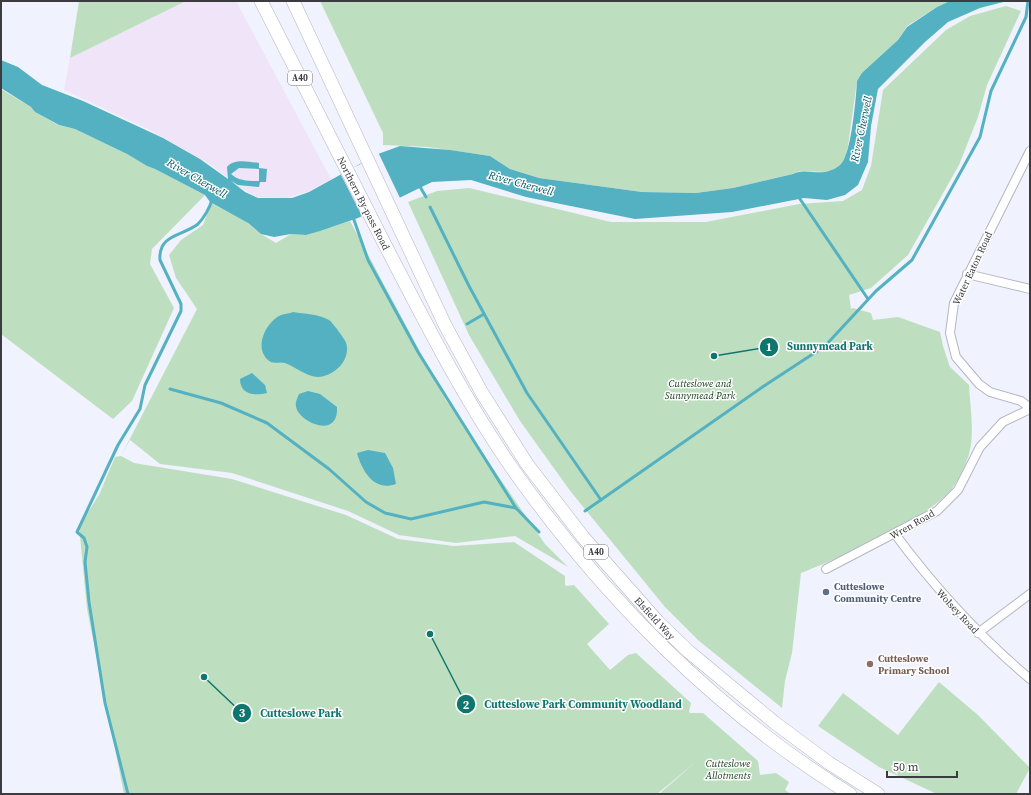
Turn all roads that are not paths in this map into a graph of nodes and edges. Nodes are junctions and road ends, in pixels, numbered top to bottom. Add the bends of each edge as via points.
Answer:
1 (261, 1) edge
2 (293, 1) edge
3 (1030, 151) edge
4 (1027, 165) edge
5 (967, 274) junction
6 (1030, 289) edge
7 (482, 394) joint
8 (470, 403) joint
9 (1030, 408) edge
10 (895, 534) junction
11 (826, 570) dead end
12 (1030, 594) edge
13 (978, 633) junction
14 (1030, 679) edge
15 (850, 794) edge
16 (878, 794) edge

1 - 8 highway, Northern By-pass Road / A40 via 430,332
2 - 7 highway, Northern By-pass Road / A40 via 393,218
3 - 4 street, Water Eaton Road
4 - 5 street, Water Eaton Road
5 - 6 street
5 - 9 street, Water Eaton Road via 954,303 950,333 956,357 978,384 990,392 1021,401
7 - 16 highway, Elsfield Way / A40 via 527,464 554,500 658,622 733,690 829,762
8 - 15 highway, Elsfield Way / A40 via 512,469 571,547 648,633 678,662 765,735
9 - 10 street, Wren Road via 1003,422 980,447 958,490 937,511
10 - 11 street, Wren Road
10 - 13 street, Wolsey Road via 929,579
12 - 13 street
13 - 14 street, Wolsey Road

